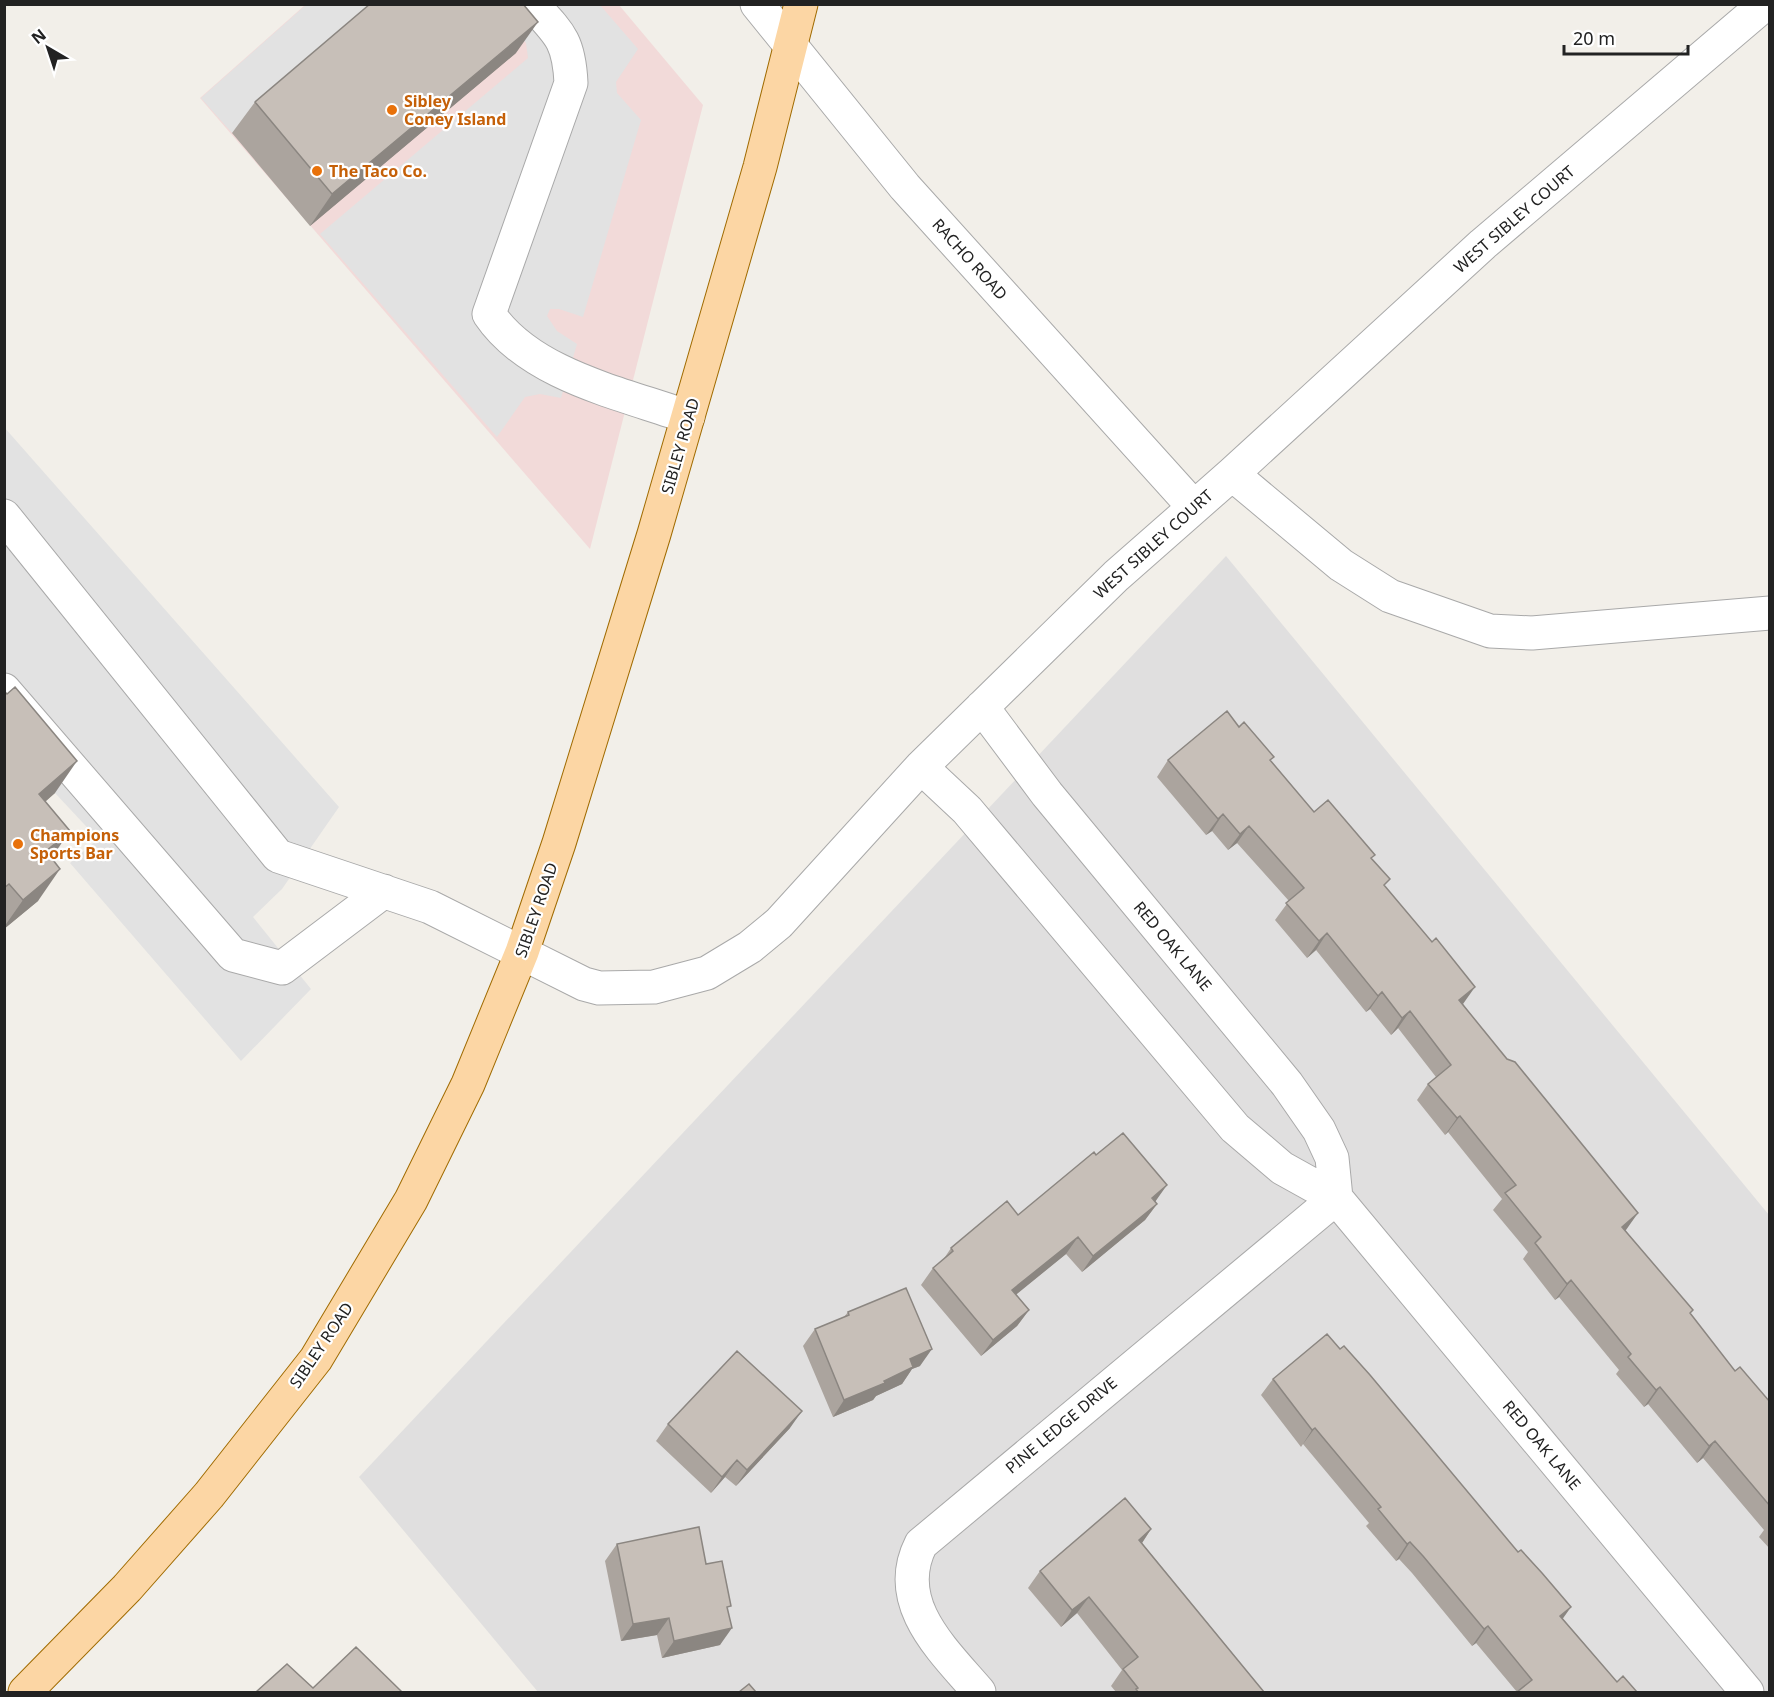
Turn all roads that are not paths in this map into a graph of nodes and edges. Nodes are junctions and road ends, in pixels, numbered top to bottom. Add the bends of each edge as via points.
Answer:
1 (532, 4) edge
2 (757, 4) edge
3 (801, 4) edge
4 (1765, 4) edge
5 (790, 43) junction
6 (688, 417) junction
7 (1232, 474) junction
8 (1193, 506) junction
9 (4, 516) edge
10 (1770, 614) edge
11 (4, 690) edge
12 (982, 707) junction
13 (921, 767) junction
14 (384, 891) junction
15 (522, 952) junction
16 (1336, 1198) junction
17 (25, 1692) edge
18 (979, 1692) edge
19 (1748, 1692) edge

1 - 6 street via 560,34 570,56 571,83 489,314 503,335 546,366
2 - 5 street, RACHO ROAD
3 - 5 main road, SIBLEY ROAD
4 - 7 street, WEST SIBLEY COURT via 1483,244
5 - 6 main road, SIBLEY ROAD via 760,167
5 - 8 street, RACHO ROAD via 905,187
6 - 15 main road, SIBLEY ROAD
7 - 8 street, WEST SIBLEY COURT
7 - 10 street via 1341,565 1390,596 1490,631 1532,633
8 - 12 street, WEST SIBLEY COURT
9 - 14 street, WEST SIBLEY COURT via 278,856
11 - 14 street via 232,955 282,968
12 - 13 street, WEST SIBLEY COURT
12 - 16 street, RED OAK LANE via 1047,795 1287,1084 1320,1130 1332,1158
13 - 15 street, WEST SIBLEY COURT via 779,923 750,947 707,973 654,987 599,988
13 - 16 street, RED OAK LANE via 967,810 1235,1128 1282,1168
14 - 15 street, WEST SIBLEY COURT via 430,906
15 - 17 main road, SIBLEY ROAD via 468,1084 411,1200 316,1359 209,1495 127,1588
16 - 18 street, PINE LEDGE DRIVE via 921,1544 911,1576 913,1599 925,1627
16 - 19 street, RED OAK LANE

